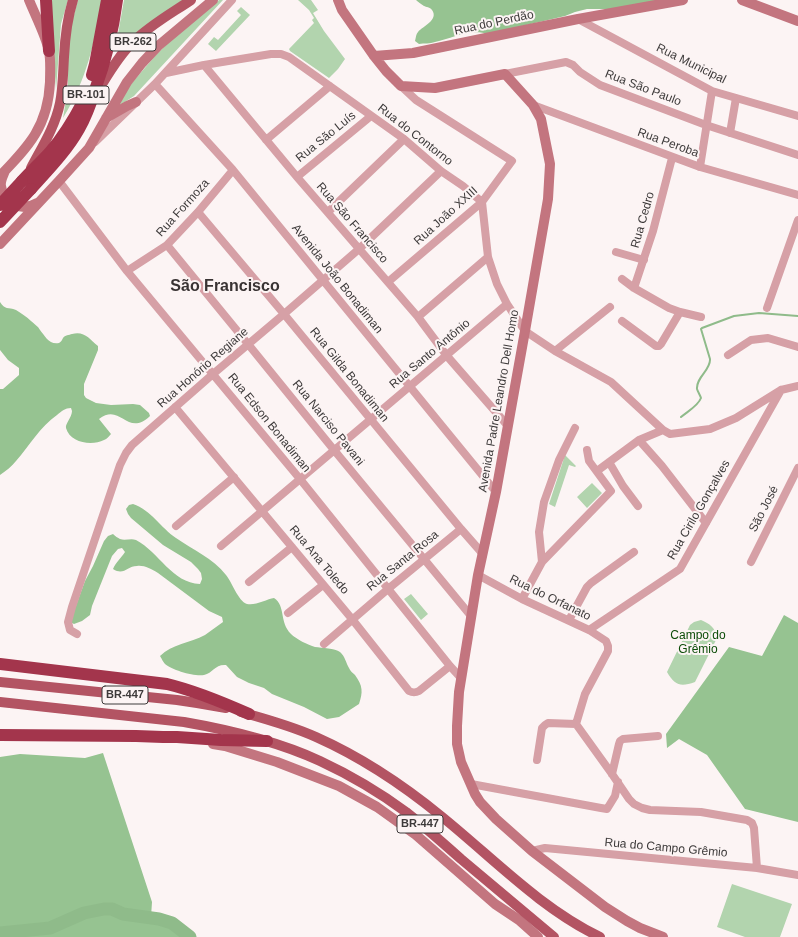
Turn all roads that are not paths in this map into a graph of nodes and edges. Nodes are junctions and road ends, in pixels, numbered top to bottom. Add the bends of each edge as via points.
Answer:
1 (29, 0) edge
2 (46, 0) edge
3 (73, 0) edge
4 (107, 0) edge
5 (117, 0) edge
6 (191, 0) edge
7 (213, 0) edge
8 (232, 0) edge
9 (338, 0) edge
10 (683, 0) edge
11 (742, 0) edge
12 (578, 19) junction
13 (798, 21) edge
14 (49, 51) junction
15 (374, 56) junction
16 (204, 65) junction
17 (166, 73) junction
18 (506, 74) junction
19 (155, 84) junction
20 (330, 86) junction
21 (401, 86) junction
22 (712, 90) junction
23 (736, 98) junction
24 (91, 101) junction
25 (136, 102) junction
26 (533, 105) junction
27 (371, 116) junction
28 (798, 116) edge
29 (106, 118) junction
30 (706, 125) junction
31 (730, 133) junction
32 (266, 140) junction
33 (404, 140) junction
34 (89, 148) junction
35 (798, 155) edge
36 (672, 158) junction
37 (700, 167) junction
38 (233, 170) junction
39 (441, 171) junction
40 (2, 174) edge
41 (297, 177) junction
42 (27, 181) junction
43 (59, 181) junction
44 (798, 195) edge
45 (39, 202) junction
46 (482, 202) junction
47 (0, 205) edge
48 (198, 212) junction
49 (328, 212) junction
50 (798, 220) edge
51 (0, 222) edge
52 (2, 241) edge
53 (167, 245) junction
54 (359, 249) junction
55 (616, 252) dead end
56 (488, 257) junction
57 (644, 260) junction
58 (127, 271) junction
59 (622, 279) dead end
60 (323, 281) junction
61 (388, 282) junction
62 (634, 288) junction
63 (507, 304) junction
64 (610, 307) dead end
65 (767, 308) dead end
66 (680, 312) junction
67 (284, 314) junction
68 (418, 317) junction
69 (701, 317) dead end
70 (622, 321) dead end
71 (525, 331) junction
72 (248, 344) junction
73 (798, 348) edge
74 (555, 351) junction
75 (447, 356) junction
76 (728, 356) dead end
77 (213, 374) junction
78 (798, 386) edge
79 (410, 387) junction
80 (781, 390) junction
81 (175, 407) junction
82 (370, 420) junction
83 (508, 426) junction
84 (575, 428) dead end
85 (663, 430) junction
86 (639, 440) junction
87 (334, 450) junction
88 (587, 450) dead end
89 (609, 462) junction
90 (798, 468) edge
91 (597, 471) junction
92 (234, 477) junction
93 (300, 479) junction
94 (623, 486) junction
95 (611, 491) junction
96 (496, 492) junction
97 (638, 506) dead end
98 (262, 511) junction
99 (706, 523) junction
100 (176, 526) dead end
101 (461, 529) junction
102 (221, 546) dead end
103 (292, 547) junction
104 (634, 552) dead end
105 (482, 553) junction
106 (424, 559) junction
107 (542, 562) junction
108 (751, 562) dead end
109 (478, 575) junction
110 (249, 582) dead end
111 (323, 584) junction
112 (388, 589) junction
113 (522, 599) junction
114 (288, 613) dead end
115 (471, 616) junction
116 (352, 620) junction
117 (569, 620) junction
118 (589, 630) junction
119 (77, 634) dead end
120 (324, 644) dead end
121 (0, 664) edge
122 (450, 666) junction
123 (461, 678) junction
124 (0, 682) edge
125 (0, 702) edge
126 (249, 714) junction
127 (576, 724) junction
128 (0, 735) edge
129 (658, 736) dead end
130 (178, 737) junction
131 (267, 741) junction
132 (537, 760) dead end
133 (612, 774) junction
134 (618, 782) junction
135 (471, 784) junction
136 (532, 851) junction
137 (757, 868) junction
138 (798, 875) edge
139 (538, 937) edge
140 (554, 937) edge
141 (600, 937) edge
142 (663, 937) edge

1 - 14 street
2 - 14 highway
3 - 42 main road via 66,25 59,108
4 - 42 highway, BR-101 via 91,82 84,100 74,120
5 - 24 highway, BR-101 via 108,50
6 - 24 main road, BR-262 via 134,41 112,68
7 - 29 street via 158,46 142,63 127,82
8 - 17 street
9 - 15 street via 342,10
10 - 12 street, Rua do Perdão
11 - 13 street
12 - 15 street, Rua do Perdão via 413,53
12 - 22 street, Rua Municipal
14 - 40 street via 49,94 44,116 31,142
15 - 21 street
16 - 17 street
16 - 20 street, Rua do Contorno via 281,54
16 - 32 street, Rua São Francisco
17 - 19 street
18 - 21 street via 435,88
18 - 26 street, Avenida Padre Leandro Dell Homo
18 - 30 street, Rua São Paulo via 566,62 600,85
19 - 25 street
19 - 38 street, Avenida João Bonadiman
20 - 27 street, Rua do Contorno
20 - 32 street
21 - 46 street, Rua João XXIII via 416,100 512,160
22 - 23 street, Rua Municipal
22 - 30 street
23 - 28 street, Rua Municipal
23 - 31 street
24 - 42 highway, BR-101 via 79,129 50,169
25 - 29 street
25 - 34 street
26 - 36 street, Rua Peroba
26 - 71 street, Avenida Padre Leandro Dell Homo via 541,119 550,164 548,199
27 - 33 street, Rua do Contorno
27 - 41 street, Rua São Luís
29 - 34 street
30 - 31 street, Rua São Paulo
30 - 37 street
31 - 35 street, Rua São Paulo
32 - 41 street, Rua São Francisco
33 - 39 street, Rua do Contorno
33 - 49 street
34 - 43 street
36 - 37 street, Rua Peroba
36 - 57 street, Rua Cedro
37 - 44 street, Rua Peroba
38 - 48 street, Rua Formoza
38 - 60 street, Avenida João Bonadiman
39 - 46 street, Rua do Contorno
39 - 54 street, Rua Honório Regiane
40 - 45 street via 2,192 11,204 26,207
41 - 49 street, Rua São Francisco
42 - 47 highway, BR-101, bridge
42 - 51 highway, BR-101, bridge
43 - 45 street
43 - 58 street, Rua Edson Bonadiman
45 - 52 street
46 - 56 street
46 - 61 street, Rua João XXIII
47 - 52 street via 8,217 9,225
48 - 53 street, Rua Formoza
48 - 67 street, Rua Gilda Bonadiman
49 - 54 street, Rua São Francisco
50 - 65 street
53 - 58 street, Rua Formoza
53 - 72 street, Rua Narciso Pavani
54 - 60 street, Rua Honório Regiane
54 - 61 street, Rua São Francisco
55 - 57 street
56 - 63 street
56 - 68 street
57 - 62 street, Rua Cedro
58 - 77 street, Rua Edson Bonadiman
59 - 62 street
60 - 67 street, Rua Honório Regiane
60 - 79 street, Avenida João Bonadiman
61 - 68 street, Rua São Francisco
62 - 66 street
63 - 71 street
63 - 75 street, Rua Santo Antônio
64 - 74 street
66 - 69 street
66 - 70 street via 659,346
67 - 72 street, Rua Honório Regiane
67 - 82 street, Rua Gilda Bonadiman
68 - 75 street, Rua São Francisco
71 - 74 street
71 - 83 street, Avenida Padre Leandro Dell Homo
72 - 77 street, Rua Honório Regiane
72 - 87 street, Rua Narciso Pavani
73 - 76 street via 768,338 751,340
74 - 85 street via 611,382
75 - 79 street, Rua Santo Antônio
75 - 83 street, Rua São Francisco
77 - 81 street, Rua Honório Regiane
77 - 93 street, Rua Edson Bonadiman
78 - 80 street
79 - 82 street, Rua Santo Antônio
79 - 96 street, Avenida João Bonadiman
80 - 85 street via 736,418 710,429 670,434
80 - 99 street, Rua Cirilo Gonçalves
81 - 92 street, Rua Ana Toledo
81 - 119 street, Rua Honório Regiane via 132,445 120,465 70,614 70,630
82 - 87 street, Rua Santo Antônio
82 - 101 street, Rua Gilda Bonadiman
83 - 96 street, Avenida Padre Leandro Dell Homo
84 - 107 street via 559,460 544,502 539,532
85 - 86 street
86 - 89 street
86 - 99 street
87 - 93 street, Rua Santo Antônio
87 - 106 street, Rua Narciso Pavani
88 - 91 street via 589,461
89 - 91 street
89 - 94 street
90 - 108 street, São José
91 - 95 street
92 - 98 street, Rua Ana Toledo
92 - 100 street
93 - 98 street, Rua Santo Antônio
93 - 112 street, Rua Edson Bonadiman
94 - 95 street
94 - 97 street
95 - 107 street
96 - 105 street, Avenida Padre Leandro Dell Homo
98 - 102 street, Rua Santo Antônio
98 - 103 street, Rua Ana Toledo
99 - 118 street, Rua Cirilo Gonçalves via 680,569
101 - 105 street, Rua Gilda Bonadiman
101 - 106 street, Rua Santa Rosa
103 - 110 street
103 - 111 street, Rua Ana Toledo
104 - 117 street via 591,582
105 - 109 street, Avenida Padre Leandro Dell Homo
106 - 112 street, Rua Santa Rosa
106 - 115 street, Rua Narciso Pavani
107 - 113 street
109 - 113 street, Rua do Orfanato
109 - 115 street, Avenida Padre Leandro Dell Homo
111 - 114 street
111 - 116 street, Rua Ana Toledo
112 - 116 street, Rua Santa Rosa
112 - 122 street, Rua Edson Bonadiman
113 - 117 street, Rua do Orfanato
115 - 123 street, Avenida Padre Leandro Dell Homo
116 - 120 street, Rua Santa Rosa
116 - 122 street, Rua Ana Toledo via 413,693
117 - 118 street, Rua do Orfanato
118 - 127 street, Rua do Orfanato via 606,641 608,650 585,694
121 - 126 highway via 167,684 204,695
122 - 123 street, Rua Edson Bonadiman
123 - 135 street, Avenida Padre Leandro Dell Homo via 457,744 461,762
124 - 126 main road, BR-447 via 197,703
125 - 131 main road, BR-447 via 184,722
126 - 141 main road, BR-447 via 316,737 381,773 442,817 538,899
127 - 132 street via 545,725 542,728
127 - 133 street
128 - 130 highway
129 - 133 street via 620,741
130 - 131 highway
130 - 139 street via 225,746 277,762 339,786 370,803 416,835 495,904
131 - 140 main road, BR-447 via 293,749 330,766 389,800
133 - 134 street
134 - 135 street via 615,796 607,809
134 - 137 street via 629,799 642,808 701,812 752,823
135 - 136 street, Avenida Padre Leandro Dell Homo via 480,802
136 - 137 street, Rua do Campo Grêmio via 545,848
136 - 142 street, Avenida Padre Leandro Dell Homo via 616,914 640,928
137 - 138 street, Rua do Campo Grêmio

